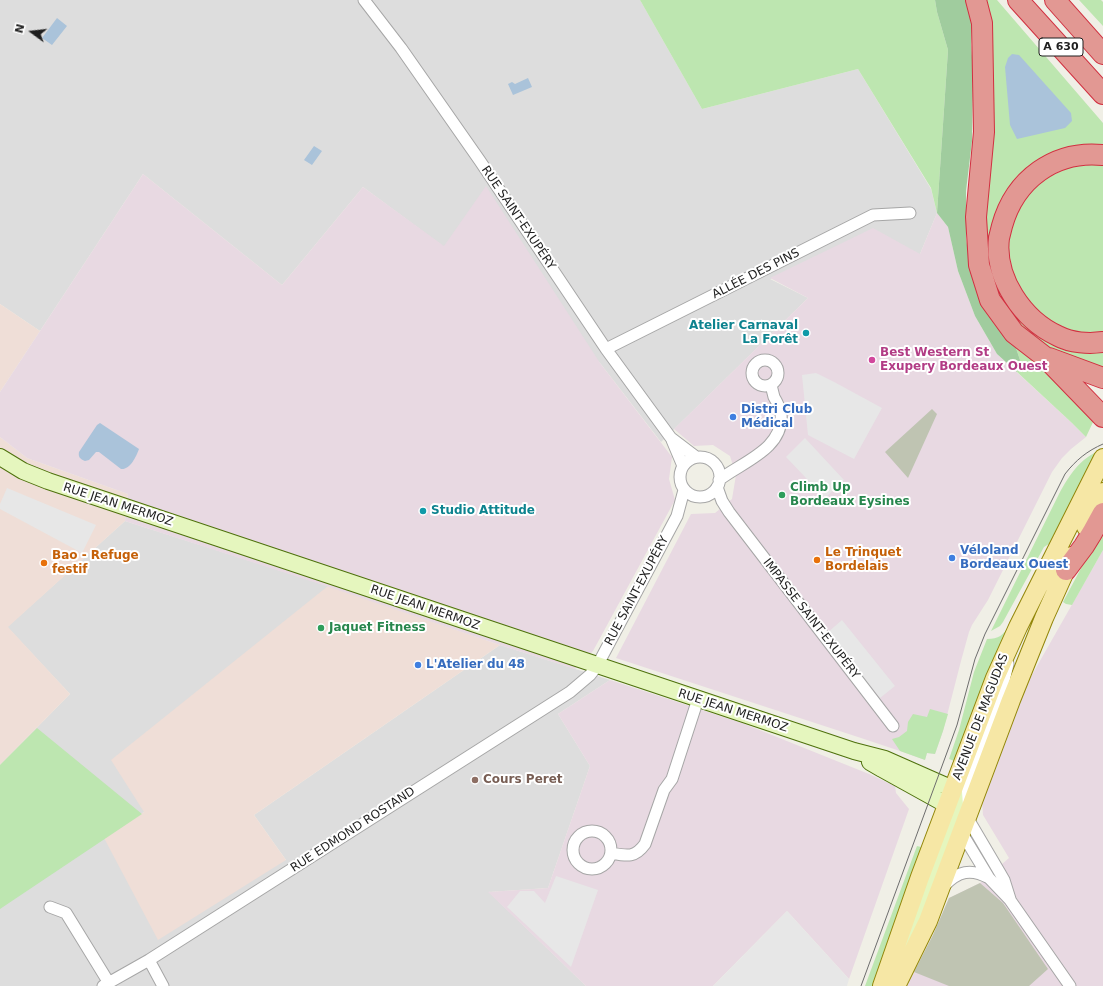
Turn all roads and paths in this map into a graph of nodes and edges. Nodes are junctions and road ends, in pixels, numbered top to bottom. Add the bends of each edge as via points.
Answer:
1 (364, 0) edge
2 (976, 0) edge
3 (1018, 0) edge
4 (1055, 0) edge
5 (1103, 54) edge
6 (1103, 94) edge
7 (1103, 155) edge
8 (910, 213) dead end
9 (1103, 342) edge
10 (606, 349) junction
11 (1045, 357) junction
12 (1103, 378) edge
13 (771, 385) dead end
14 (1103, 417) edge
15 (671, 438) junction
16 (0, 457) edge
17 (696, 457) junction
18 (1103, 458) edge
19 (715, 464) junction
20 (683, 466) junction
21 (740, 466) junction
22 (684, 490) junction
23 (711, 490) junction
24 (1103, 492) edge
25 (1103, 512) edge
26 (677, 516) junction
27 (1066, 570) junction
28 (597, 666) junction
29 (698, 699) junction
30 (893, 726) dead end
31 (955, 812) junction
32 (611, 853) dead end
33 (989, 878) junction
34 (940, 889) junction
35 (1010, 900) junction
36 (50, 907) dead end
37 (912, 953) junction
38 (149, 960) junction
39 (106, 985) edge
40 (164, 986) edge
41 (882, 986) edge
42 (896, 986) edge
43 (1070, 986) edge

1 - 10 street, RUE SAINT-EXUPÉRY via 480,161
2 - 11 highway via 982,23 984,132 976,217 979,265 990,300 1014,333
3 - 6 highway, A 630
4 - 5 highway, A 630
7 - 9 highway via 1067,158 1035,174 1012,200 999,238 999,257 1012,294 1040,326 1059,337 1078,342
8 - 10 street, ALLÉE DES PINS via 873,215
10 - 15 street, RUE SAINT-EXUPÉRY
11 - 12 highway
11 - 14 highway
13 - 21 street, RUE SAINT-EXUPÉRY via 781,412 778,434 769,446
15 - 17 street, RUE SAINT-EXUPÉRY
15 - 20 street, RUE SAINT-EXUPÉRY
16 - 28 main road, RUE JEAN MERMOZ via 23,471 48,481
17 - 19 street via 703,457
17 - 20 street
18 - 31 main road, AVENUE DE MAGUDAS via 990,690
19 - 21 street
19 - 23 street via 718,469
20 - 22 street via 680,474
21 - 23 street, RUE SAINT-EXUPÉRY
22 - 23 street via 694,496
22 - 26 street, RUE SAINT-EXUPÉRY
23 - 26 street, RUE SAINT-EXUPÉRY via 686,505
23 - 30 street, IMPASSE SAINT-EXUPÉRY
24 - 27 main road, AVENUE DE MAGUDAS
25 - 27 highway via 1084,546
26 - 28 street, RUE SAINT-EXUPÉRY
27 - 31 main road, AVENUE DE MAGUDAS via 1013,694 975,794
28 - 29 main road, RUE JEAN MERMOZ
28 - 38 street, RUE EDMOND ROSTAND via 570,692
29 - 31 main road, RUE JEAN MERMOZ via 854,751
29 - 32 street via 672,779 664,790 645,844 641,850 630,855
31 - 33 street
31 - 34 main road, AVENUE DE MAGUDAS
31 - 35 street via 1000,873
31 - 37 main road via 916,919
31 - 41 main road, AVENUE DE MAGUDAS via 920,877
33 - 34 street via 974,872 966,872 957,875
33 - 35 street
34 - 37 main road, AVENUE DE MAGUDAS
35 - 43 street
36 - 39 street via 66,913
37 - 42 main road, AVENUE DE MAGUDAS
38 - 39 street, RUE EDMOND ROSTAND
38 - 40 street

